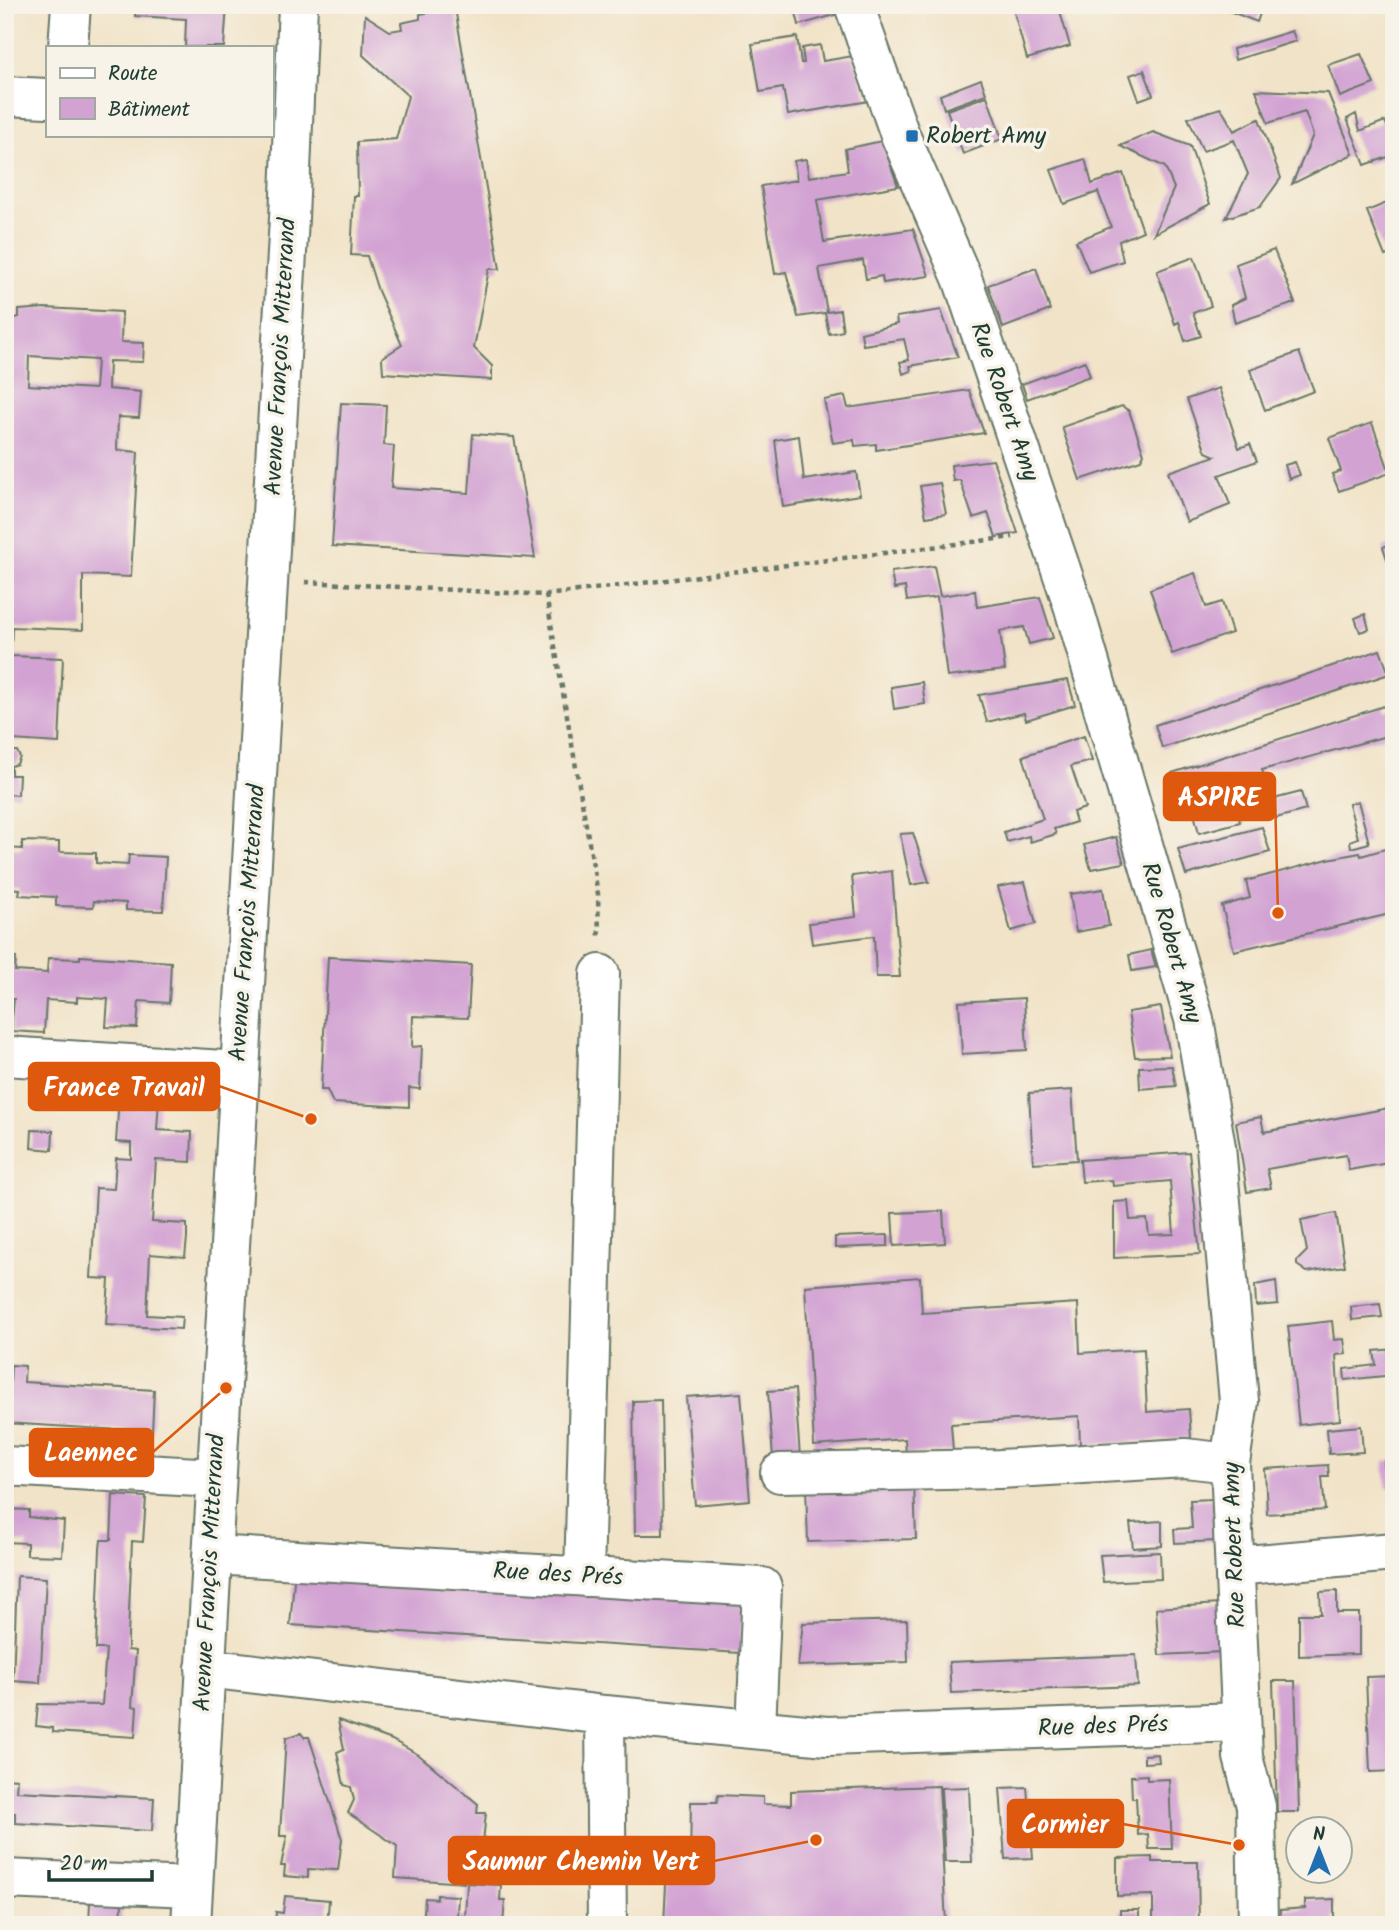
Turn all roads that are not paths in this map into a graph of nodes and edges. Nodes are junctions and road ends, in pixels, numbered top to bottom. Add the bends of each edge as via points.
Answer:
1 (71, 5) edge
2 (298, 5) edge
3 (854, 5) edge
4 (68, 46) edge
5 (5, 96) edge
6 (46, 98) edge
7 (600, 974) road end
8 (5, 1056) edge
9 (239, 1070) junction
10 (1230, 1463) junction
11 (5, 1466) edge
12 (780, 1473) dead end
13 (215, 1478) junction
14 (1394, 1552) edge
15 (212, 1555) junction
16 (1236, 1566) junction
17 (584, 1577) junction
18 (205, 1668) junction
19 (605, 1716) junction
20 (1241, 1722) junction
21 (755, 1729) junction
22 (5, 1879) edge
23 (191, 1887) junction
24 (191, 1925) edge
25 (607, 1925) edge
26 (1258, 1925) edge

1 - 4 street
2 - 9 street, Avenue François Mitterrand
3 - 10 street, Rue Robert Amy via 900,135 962,278 1048,532 1194,1019 1216,1147 1239,1401
5 - 6 street
7 - 17 street
8 - 9 street
9 - 13 street, Avenue François Mitterrand
10 - 12 street via 1185,1458 1000,1469
10 - 16 street, Rue Robert Amy
11 - 13 street
13 - 15 street, Avenue François Mitterrand
14 - 16 street
15 - 17 street, Rue des Prés
15 - 18 street, Avenue François Mitterrand
16 - 20 street, Rue Robert Amy
17 - 21 street, Rue des Prés via 762,1587
18 - 19 street, Rue des Prés
18 - 23 street, Avenue François Mitterrand
19 - 21 street, Rue des Prés
19 - 25 street
20 - 21 street, Rue des Prés via 827,1736
20 - 26 street, Rue Robert Amy via 1243,1757 1256,1806
22 - 23 street
23 - 24 street, Avenue François Mitterrand

